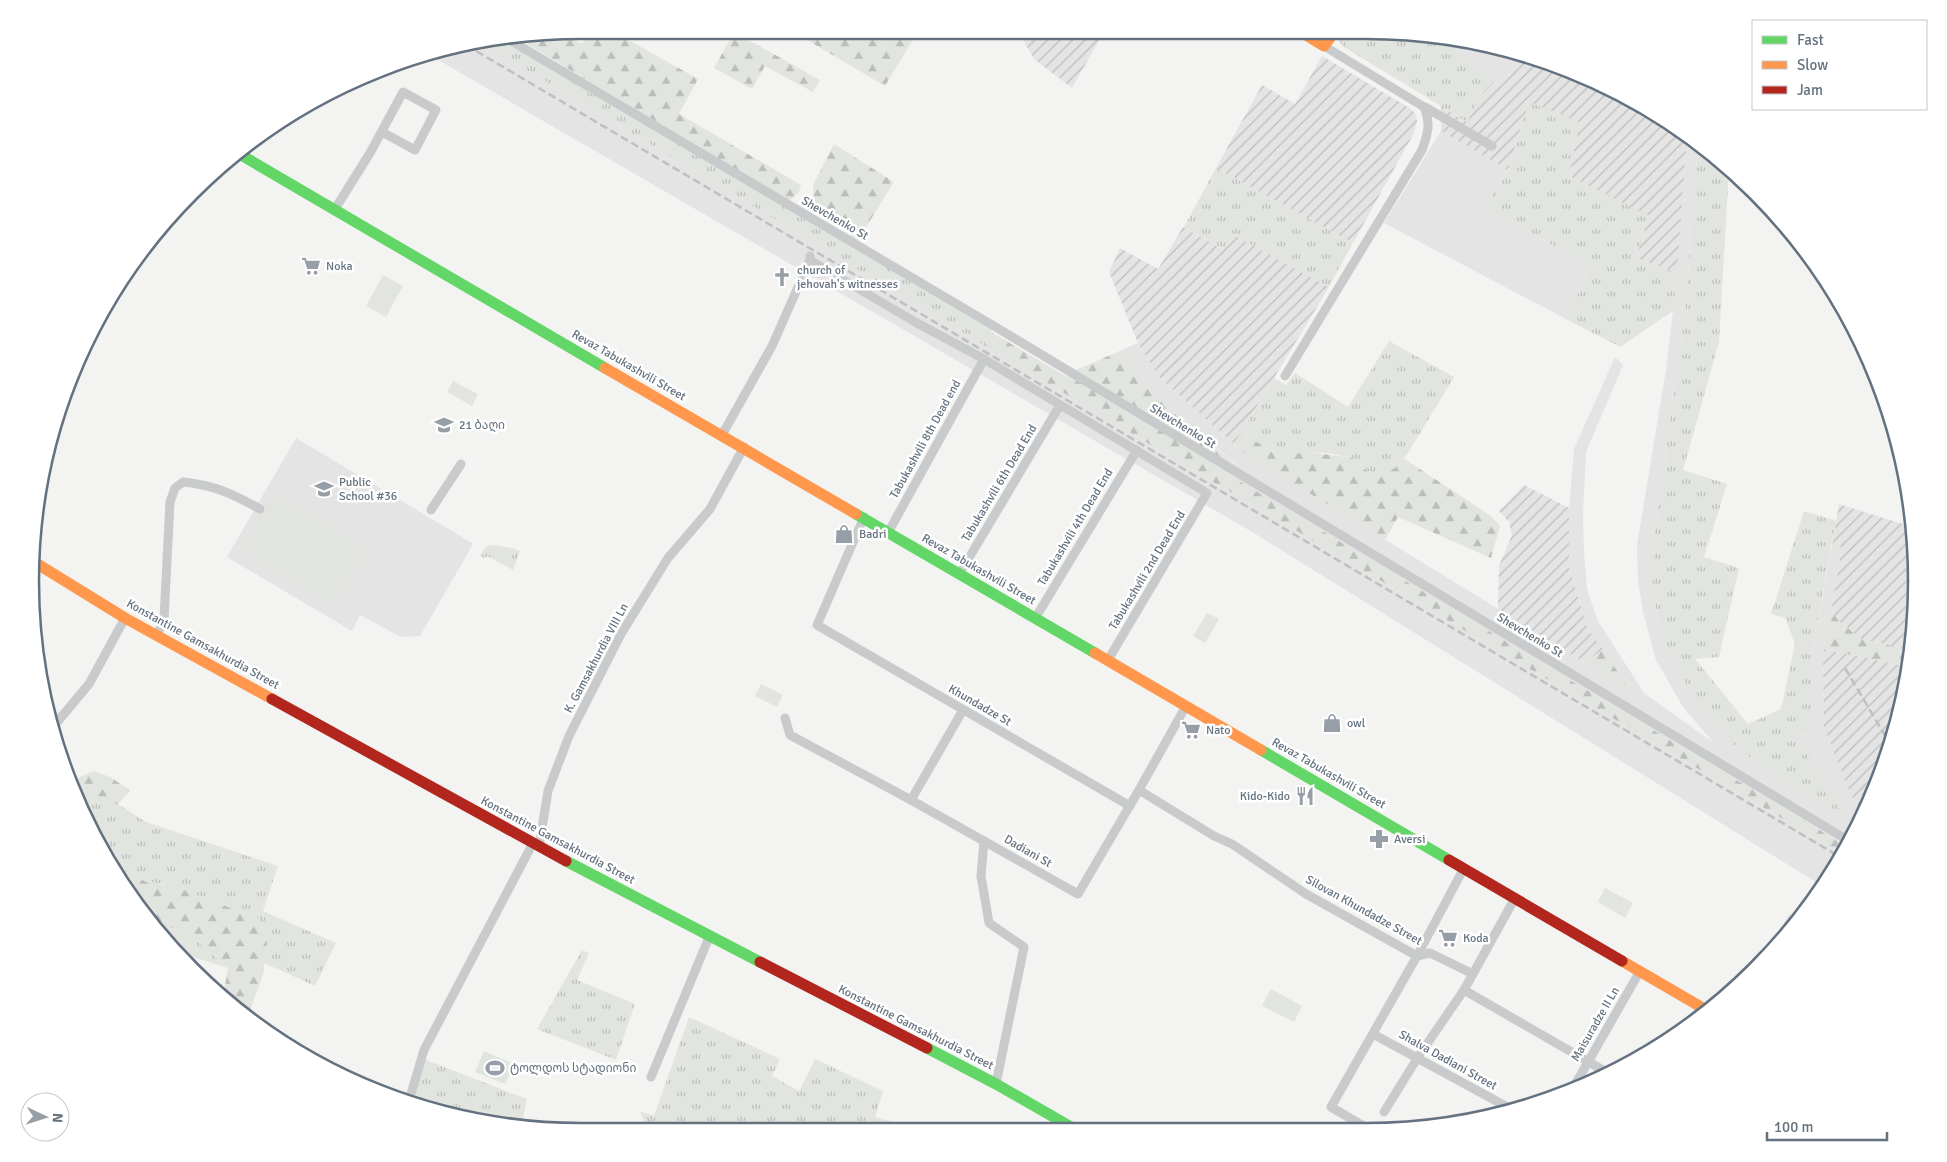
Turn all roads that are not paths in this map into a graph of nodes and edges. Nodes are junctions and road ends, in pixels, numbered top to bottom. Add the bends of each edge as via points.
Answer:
1 (1312, 39) edge
2 (1330, 39) edge
3 (514, 43) edge
4 (1324, 46) junction
5 (1424, 107) junction
6 (382, 132) junction
7 (1492, 146) dead end
8 (244, 157) edge
9 (335, 209) junction
10 (984, 359) junction
11 (1285, 376) dead end
12 (1060, 405) junction
13 (722, 435) junction
14 (744, 447) junction
15 (1137, 450) junction
16 (460, 464) dead end
17 (260, 509) dead end
18 (431, 510) dead end
19 (864, 517) junction
20 (889, 531) junction
21 (39, 565) edge
22 (960, 573) junction
23 (1036, 617) junction
24 (125, 618) junction
25 (157, 635) junction
26 (1108, 660) junction
27 (1186, 706) junction
28 (963, 710) junction
29 (784, 718) dead end
30 (57, 722) edge
31 (1139, 790) junction
32 (910, 800) junction
33 (1130, 806) junction
34 (1843, 838) edge
35 (984, 841) junction
36 (536, 845) junction
37 (1464, 868) junction
38 (1515, 898) junction
39 (710, 935) junction
40 (1417, 956) junction
41 (1640, 971) junction
42 (1474, 974) junction
43 (1464, 990) junction
44 (1701, 1007) edge
45 (1374, 1034) junction
46 (1418, 1057) junction
47 (1588, 1062) junction
48 (1601, 1069) edge
49 (650, 1077) dead end
50 (1578, 1080) edge
51 (996, 1084) junction
52 (411, 1095) edge
53 (1504, 1105) edge
54 (1384, 1112) dead end
55 (1064, 1123) edge
56 (1358, 1123) edge

1 - 4 main road
2 - 4 main road
3 - 34 street, Shevchenko St via 994,326
4 - 5 street
5 - 7 street
5 - 11 street via 1429,118 1429,130 1422,150
6 - 6 street via 415,150 436,110 403,92
6 - 9 street
8 - 9 main road, Revaz Tabukashvili Street
9 - 13 main road, Revaz Tabukashvili Street
10 - 12 street
10 - 13 street via 915,322 810,258 772,346
10 - 20 street, Tabukashvili 8th Dead end
12 - 15 street
12 - 22 street, Tabukashvili 6th Dead End
13 - 14 main road, Revaz Tabukashvili Street
14 - 19 main road, Revaz Tabukashvili Street
14 - 36 street, K. Gamsakhurdia VIII Ln via 710,509 668,558 621,634 569,736 548,791
15 - 23 street, Tabukashvili 4th Dead End
15 - 26 street, Tabukashvili 2nd Dead End via 1207,493
16 - 18 street
17 - 25 street via 236,495 202,484 183,482 175,488 170,502 164,619
19 - 20 main road, Revaz Tabukashvili Street
19 - 28 street, Khundadze St via 817,625
20 - 22 main road, Revaz Tabukashvili Street
21 - 24 main road, Konstantine Gamsakhurdia Street
22 - 23 main road, Revaz Tabukashvili Street
23 - 26 main road, Revaz Tabukashvili Street
24 - 25 main road, Konstantine Gamsakhurdia Street
24 - 30 street via 88,684
25 - 36 main road, Konstantine Gamsakhurdia Street
26 - 27 main road, Revaz Tabukashvili Street
27 - 31 street, Dadiani St
27 - 37 main road, Revaz Tabukashvili Street
28 - 32 street
28 - 33 street, Khundadze St
29 - 32 street, Dadiani St via 790,735
31 - 33 street, Dadiani St
31 - 40 street, Silovan Khundadze Street via 1238,848 1306,894
32 - 35 street, Dadiani St
33 - 35 street, Dadiani St via 1078,894
35 - 51 street via 981,876 989,922 1024,947
36 - 39 main road, Konstantine Gamsakhurdia Street
36 - 52 street, K. Gamsakhurdia VIII Ln via 424,1050
37 - 38 main road, Revaz Tabukashvili Street
37 - 40 street
38 - 41 main road, Revaz Tabukashvili Street
38 - 42 street
39 - 49 street
39 - 51 main road, Konstantine Gamsakhurdia Street
40 - 42 street, Silovan Khundadze Street via 1430,953
40 - 45 street
41 - 44 main road, Revaz Tabukashvili Street
41 - 47 street, Maisuradze II Ln
42 - 43 street
43 - 46 street
43 - 47 street
45 - 46 street, Shalva Dadiani Street
45 - 56 street via 1331,1107
46 - 53 street, Shalva Dadiani Street
46 - 54 street
47 - 48 street
47 - 50 street, Maisuradze II Ln
51 - 55 main road, Konstantine Gamsakhurdia Street

